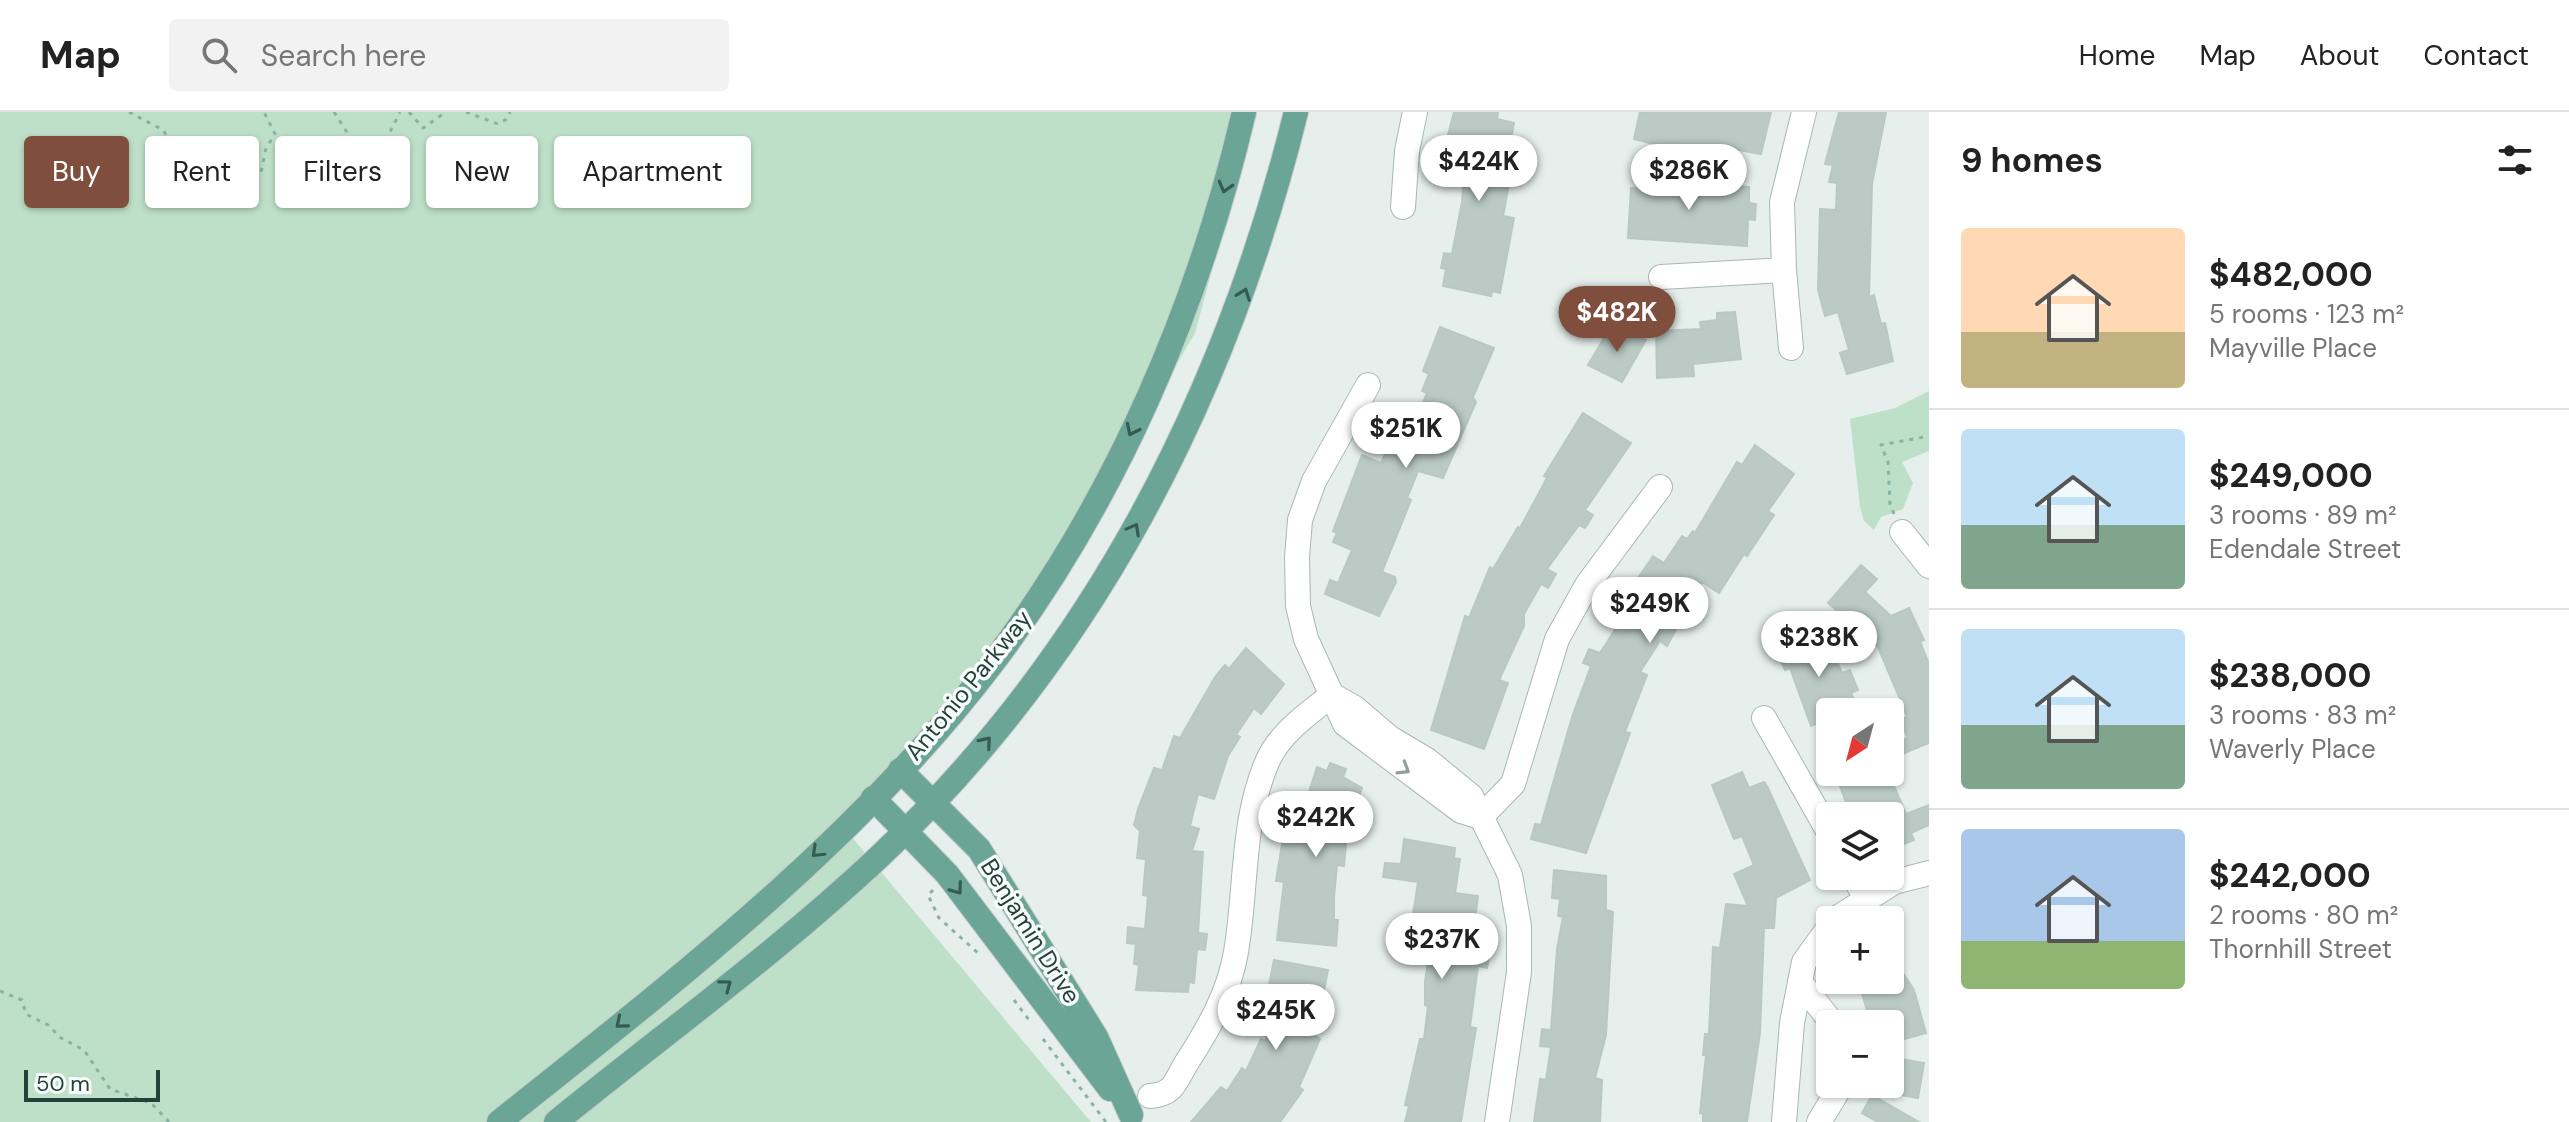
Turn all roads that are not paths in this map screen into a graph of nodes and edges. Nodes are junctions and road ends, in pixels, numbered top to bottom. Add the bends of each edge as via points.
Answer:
1 (1244, 112) edge
2 (1296, 112) edge
3 (1415, 112) edge
4 (1804, 112) edge
5 (1403, 207) dead end
6 (1784, 270) junction
7 (1661, 277) dead end
8 (1791, 348) dead end
9 (1368, 385) dead end
10 (1660, 487) dead end
11 (1902, 532) road end
12 (1929, 566) edge
13 (1332, 695) junction
14 (1764, 718) dead end
15 (900, 770) junction
16 (873, 798) junction
17 (935, 801) junction
18 (1816, 809) edge
19 (1481, 817) junction
20 (906, 830) junction
21 (1929, 873) edge
22 (1861, 890) edge
23 (1866, 898) junction
24 (1854, 906) edge
25 (1816, 945) edge
26 (1800, 982) junction
27 (1822, 1010) edge
28 (1834, 1098) edge
29 (1133, 1119) edge
30 (499, 1122) edge
31 (556, 1122) edge
32 (1497, 1122) edge
33 (1784, 1122) edge
34 (1819, 1122) edge

1 -> 15 main road, Antonio Parkway via 1199,273 1128,440 1069,550 993,662
17 -> 2 main road, Antonio Parkway via 1054,656 1165,473 1213,375 1247,285
3 - 5 street
4 - 6 street via 1782,202
6 - 7 street
6 - 8 street
9 - 13 street via 1314,481 1300,520 1298,606 1306,639
10 - 19 street via 1587,585 1557,639 1513,784
11 - 12 street
13 - 19 street via 1345,724 1384,756 1461,811
13 - 29 street via 1298,721 1269,758 1243,862 1236,953 1216,1018 1183,1069 1169,1070 1154,1082
14 - 18 street
15 - 16 main road, Antonio Parkway
15 - 17 main road, Benjamin Drive
16 - 20 main road, Benjamin Drive
16 -> 30 main road, Antonio Parkway via 696,960
17 - 20 main road, Antonio Parkway
17 - 29 main road, Benjamin Drive via 979,849 1022,913 1096,1037
19 - 32 street via 1510,875 1519,926 1515,1009
20 -> 29 main road, Benjamin Drive via 947,874
31 -> 20 main road, Antonio Parkway via 789,938
21 - 23 street via 1894,882
22 - 23 street
23 - 24 street
25 - 26 street via 1804,962
26 - 27 street
26 - 33 street
28 - 34 street

